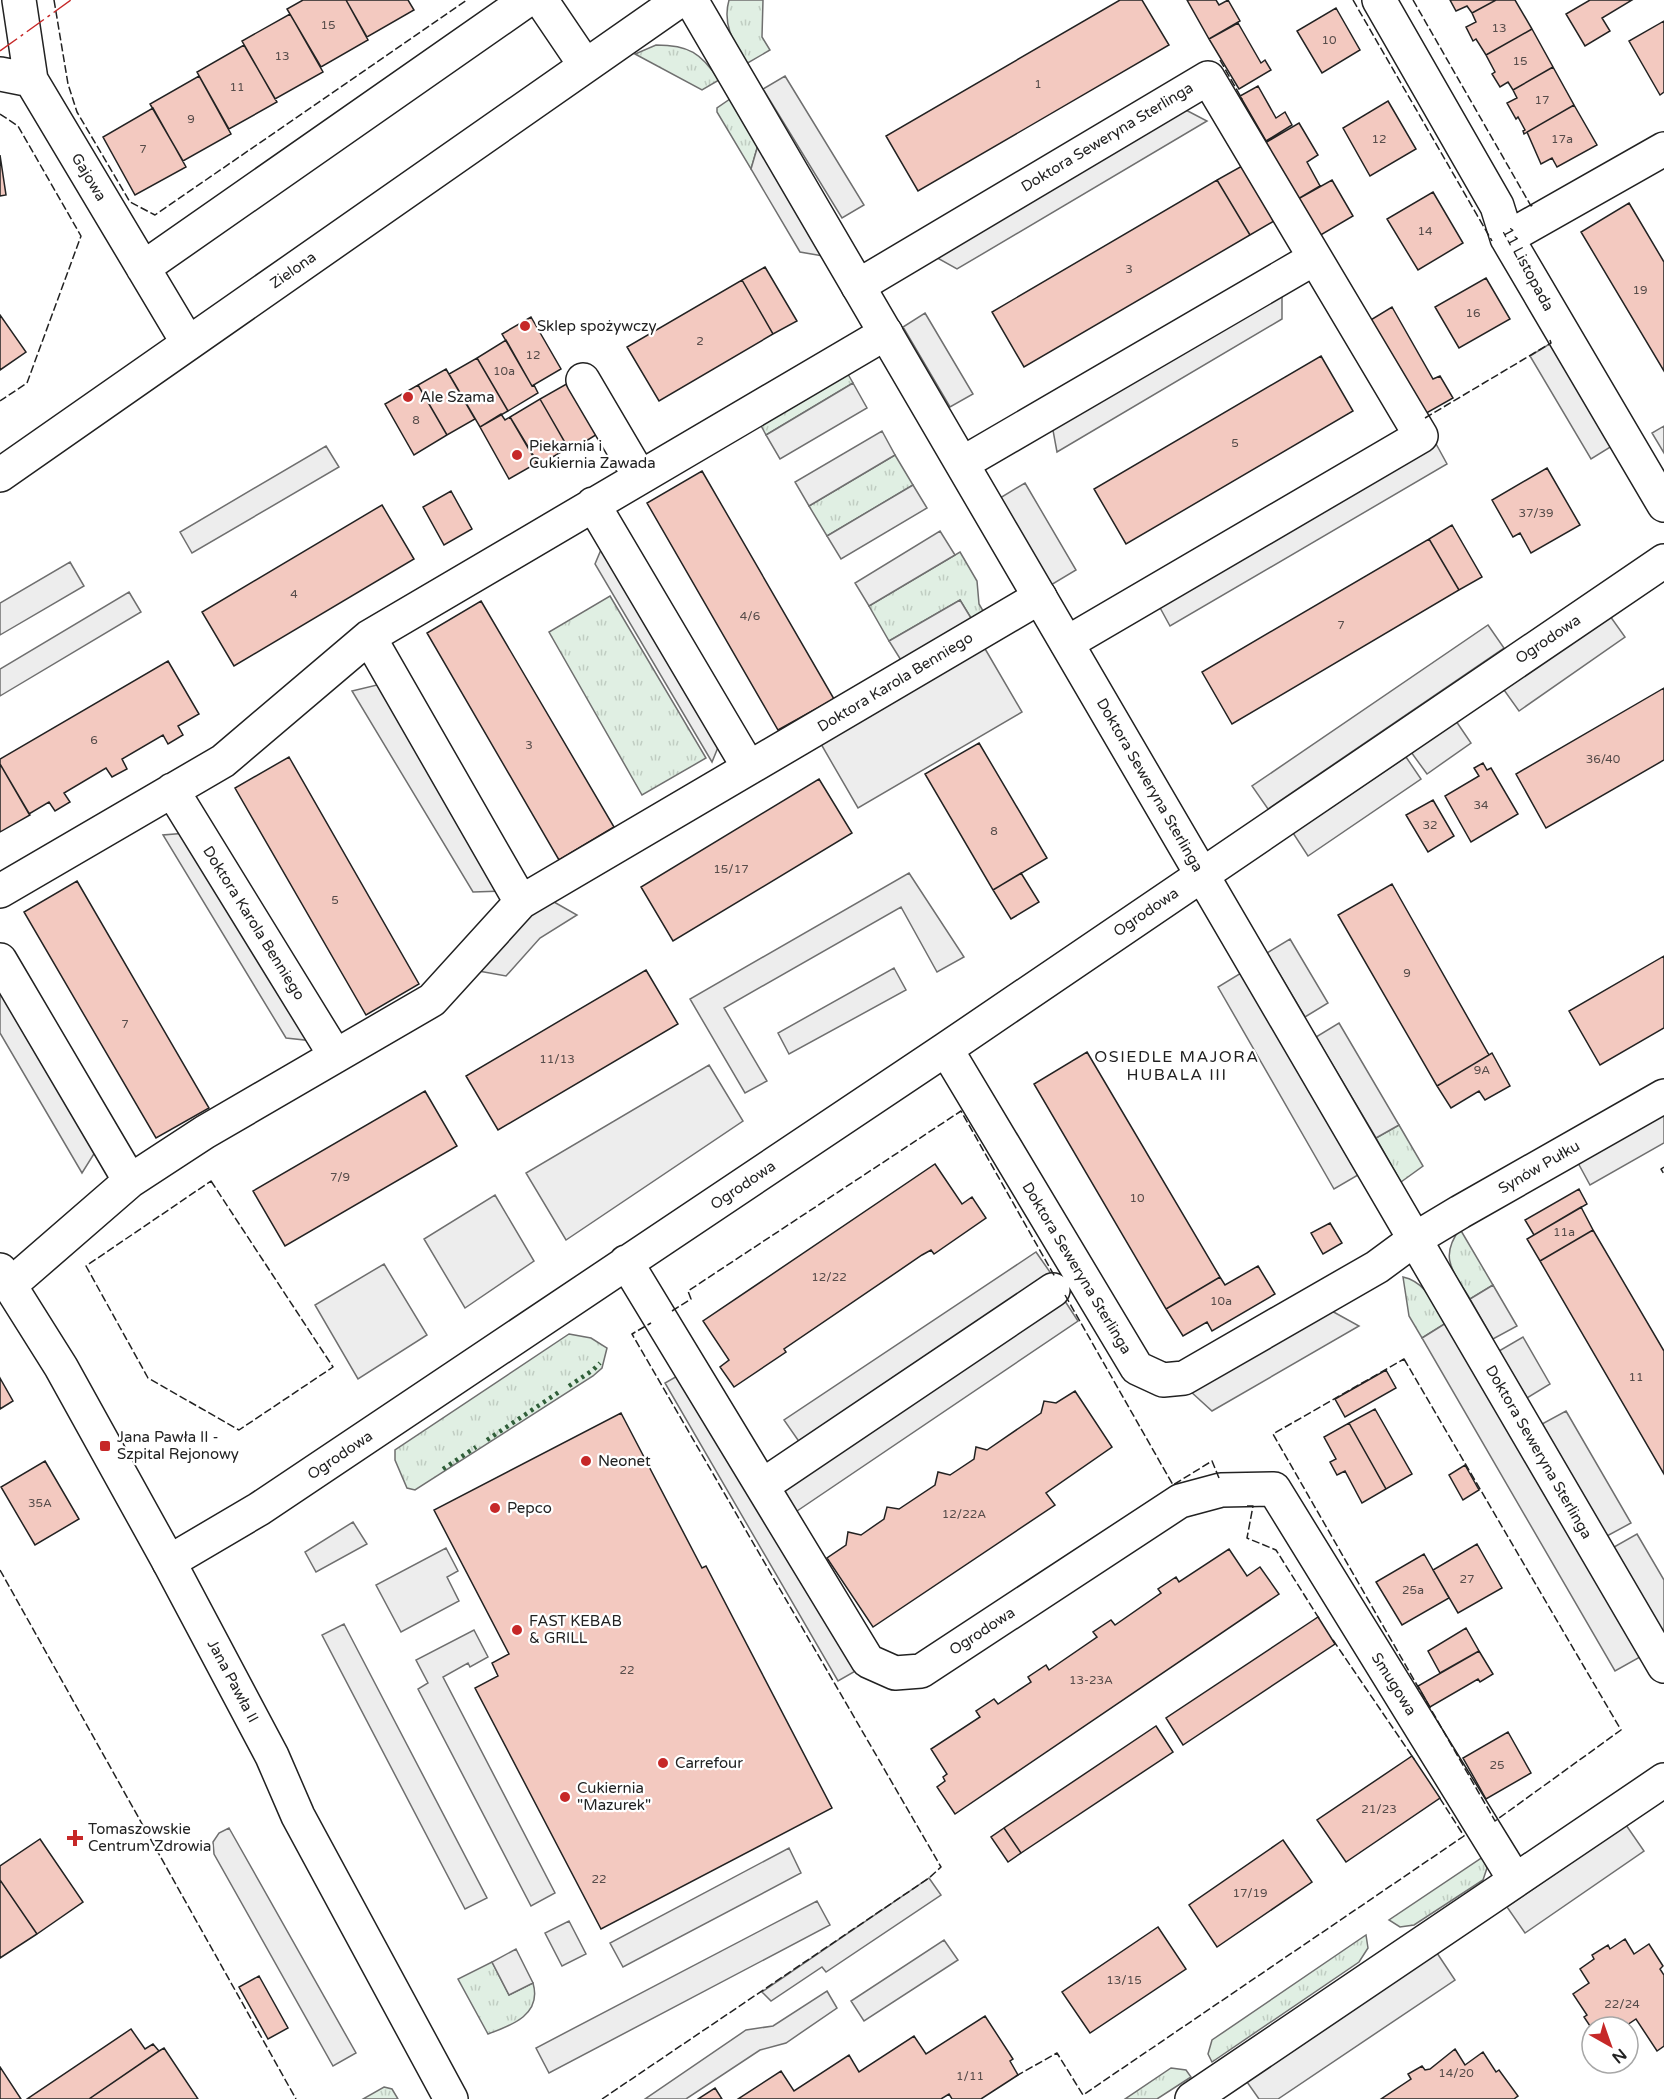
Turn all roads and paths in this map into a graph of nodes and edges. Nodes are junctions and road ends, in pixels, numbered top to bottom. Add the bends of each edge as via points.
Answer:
1 (19, 0) edge
2 (527, 0) edge
3 (541, 0) edge
4 (680, 0) edge
5 (691, 0) edge
6 (1379, 0) edge
7 (585, 65) junction
8 (16, 77) edge
9 (1664, 149) edge
10 (1507, 238) junction
11 (1315, 258) junction
12 (143, 268) junction
13 (858, 286) junction
14 (886, 333) junction
15 (188, 343) junction
16 (583, 380) dead end
17 (963, 463) junction
18 (0, 475) edge
19 (640, 477) junction
20 (593, 504) junction
21 (1664, 505) edge
22 (1664, 561) edge
23 (1040, 597) junction
24 (369, 637) junction
25 (1067, 643) junction
26 (749, 768) junction
27 (172, 790) junction
28 (1202, 875) junction
29 (0, 891) edge
30 (521, 902) junction
31 (0, 960) edge
32 (946, 1049) junction
33 (335, 1055) junction
34 (1664, 1096) edge
35 (130, 1181) junction
36 (1414, 1239) junction
37 (626, 1262) junction
38 (4, 1278) edge
39 (1053, 1290) dead end
40 (762, 1486) junction
41 (1274, 1489) joint
42 (170, 1562) junction
43 (1664, 1666) edge
44 (1664, 1780) edge
45 (1515, 1880) junction
46 (451, 2099) edge
47 (1192, 2099) edge

1 - 8 street, Gajowa
2 - 12 street
3 - 7 street
4 - 7 street, Zielona
5 - 13 street, Doktora Seweryna Sterlinga
6 - 10 street, 11 Listopada via 1497,206
7 - 15 street, Zielona
8 - 12 street, Gajowa
9 - 10 street
10 - 21 street, 11 Listopada
11 - 13 street, Doktora Seweryna Sterlinga via 1208,78
11 - 17 street
11 - 25 street, Doktora Seweryna Sterlinga via 1421,436
12 - 15 street, Gajowa
13 - 14 street, Doktora Seweryna Sterlinga
14 - 17 street, Doktora Seweryna Sterlinga
14 - 19 street
15 - 18 street, Zielona
16 - 19 street
17 - 23 street, Doktora Seweryna Sterlinga
19 - 20 street
20 - 24 street
20 - 26 street
22 - 28 street, Ogrodowa
23 - 25 street, Doktora Seweryna Sterlinga
23 - 26 street, Doktora Karola Benniego
24 - 27 street via 223,761
24 - 30 street
25 - 28 street, Doktora Seweryna Sterlinga
26 - 30 street, Doktora Karola Benniego
27 - 29 street
27 - 33 street, Doktora Karola Benniego
28 - 32 street, Ogrodowa
28 - 36 street, Doktora Seweryna Sterlinga
30 - 33 street, Doktora Karola Benniego via 432,1000
31 - 35 street
32 - 36 street, Doktora Seweryna Sterlinga via 1137,1368 1163,1380 1184,1378 1377,1268
32 - 37 street, Ogrodowa
33 - 35 street, Doktora Karola Benniego
34 - 36 street, Synów Pułku
35 - 38 street, Doktora Karola Benniego
36 - 43 street, Doktora Seweryna Sterlinga
37 - 40 street, Ogrodowa
37 - 42 street, Ogrodowa via 277,1497
38 - 42 street, Jana Pawła II via 61,1367
39 - 40 street
40 - 41 street, Ogrodowa via 868,1661 895,1673 921,1671 1180,1501 1221,1491
41 - 45 street, Smugowa
42 - 46 street, Jana Pawła II via 272,1756 304,1826
44 - 45 street
45 - 47 street

